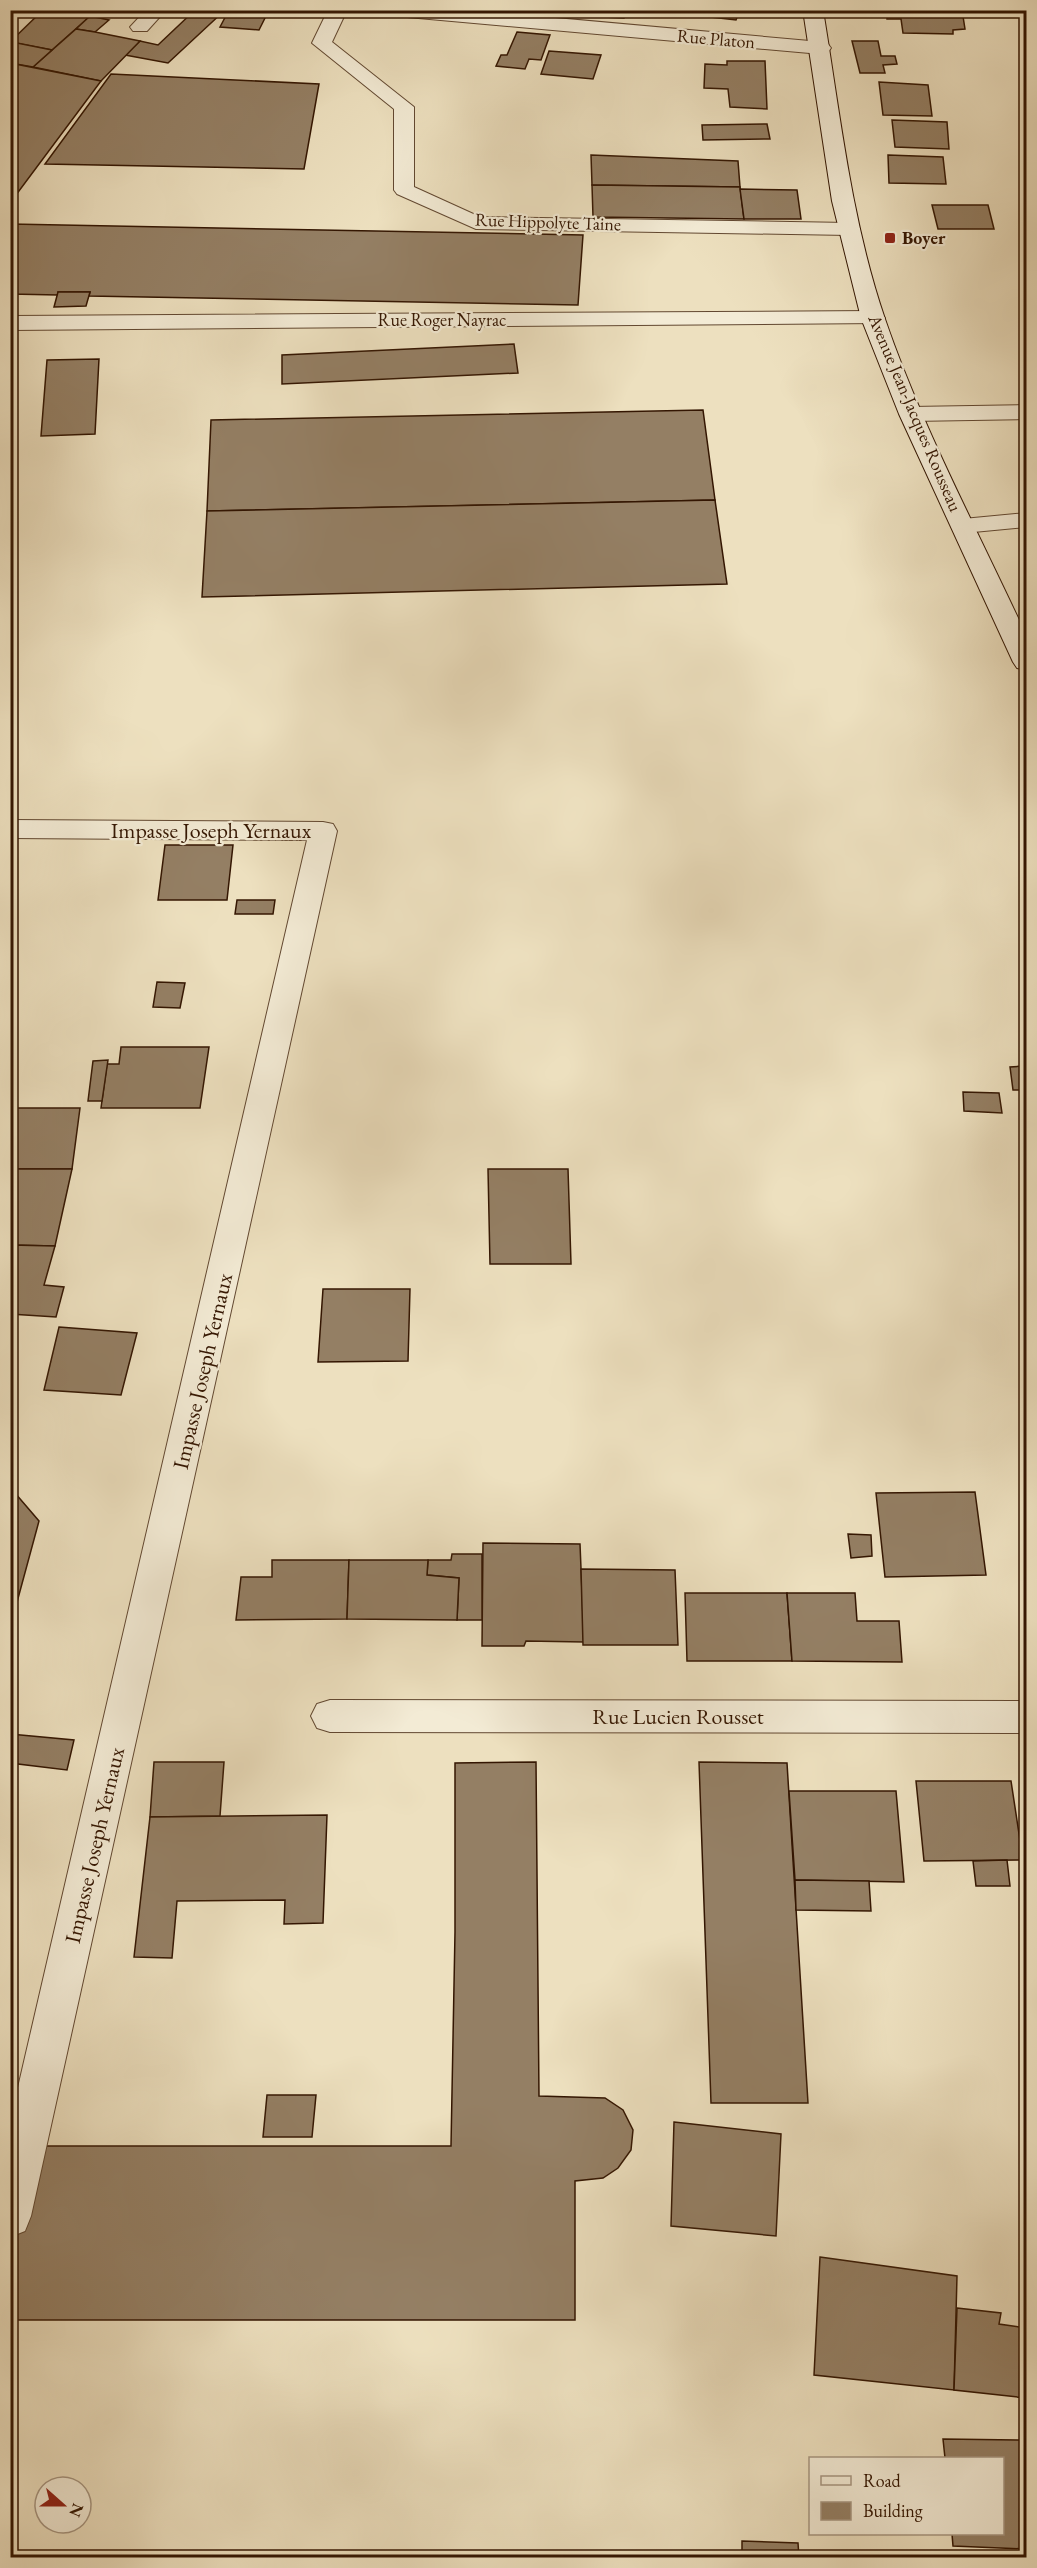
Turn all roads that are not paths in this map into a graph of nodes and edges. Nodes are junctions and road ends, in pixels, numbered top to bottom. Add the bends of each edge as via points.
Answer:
1 (157, 10) edge
2 (338, 10) edge
3 (396, 10) edge
4 (813, 10) edge
5 (140, 27) dead end
6 (821, 48) junction
7 (849, 229) junction
8 (873, 318) junction
9 (10, 323) edge
10 (1026, 412) edge
11 (911, 414) junction
12 (1026, 520) edge
13 (963, 526) junction
14 (1026, 662) edge
15 (10, 829) edge
16 (330, 1716) dead end
17 (1026, 1717) edge
18 (10, 2216) edge

1 - 5 lane
2 - 7 lane, Rue Hippolyte Taine via 322,43 404,107 404,190 476,223
3 - 6 street, Rue Platon
4 - 6 street, Avenue Jean-Jacques Rousseau
6 - 7 street, Avenue Jean-Jacques Rousseau
7 - 8 street, Avenue Jean-Jacques Rousseau
8 - 9 street, Rue Roger Nayrac
8 - 11 street, Avenue Jean-Jacques Rousseau
10 - 11 lane
11 - 13 street, Avenue Jean-Jacques Rousseau
12 - 13 lane
13 - 14 street, Avenue Jean-Jacques Rousseau
15 - 18 street, Impasse Joseph Yernaux via 323,831
16 - 17 street, Rue Lucien Rousset

